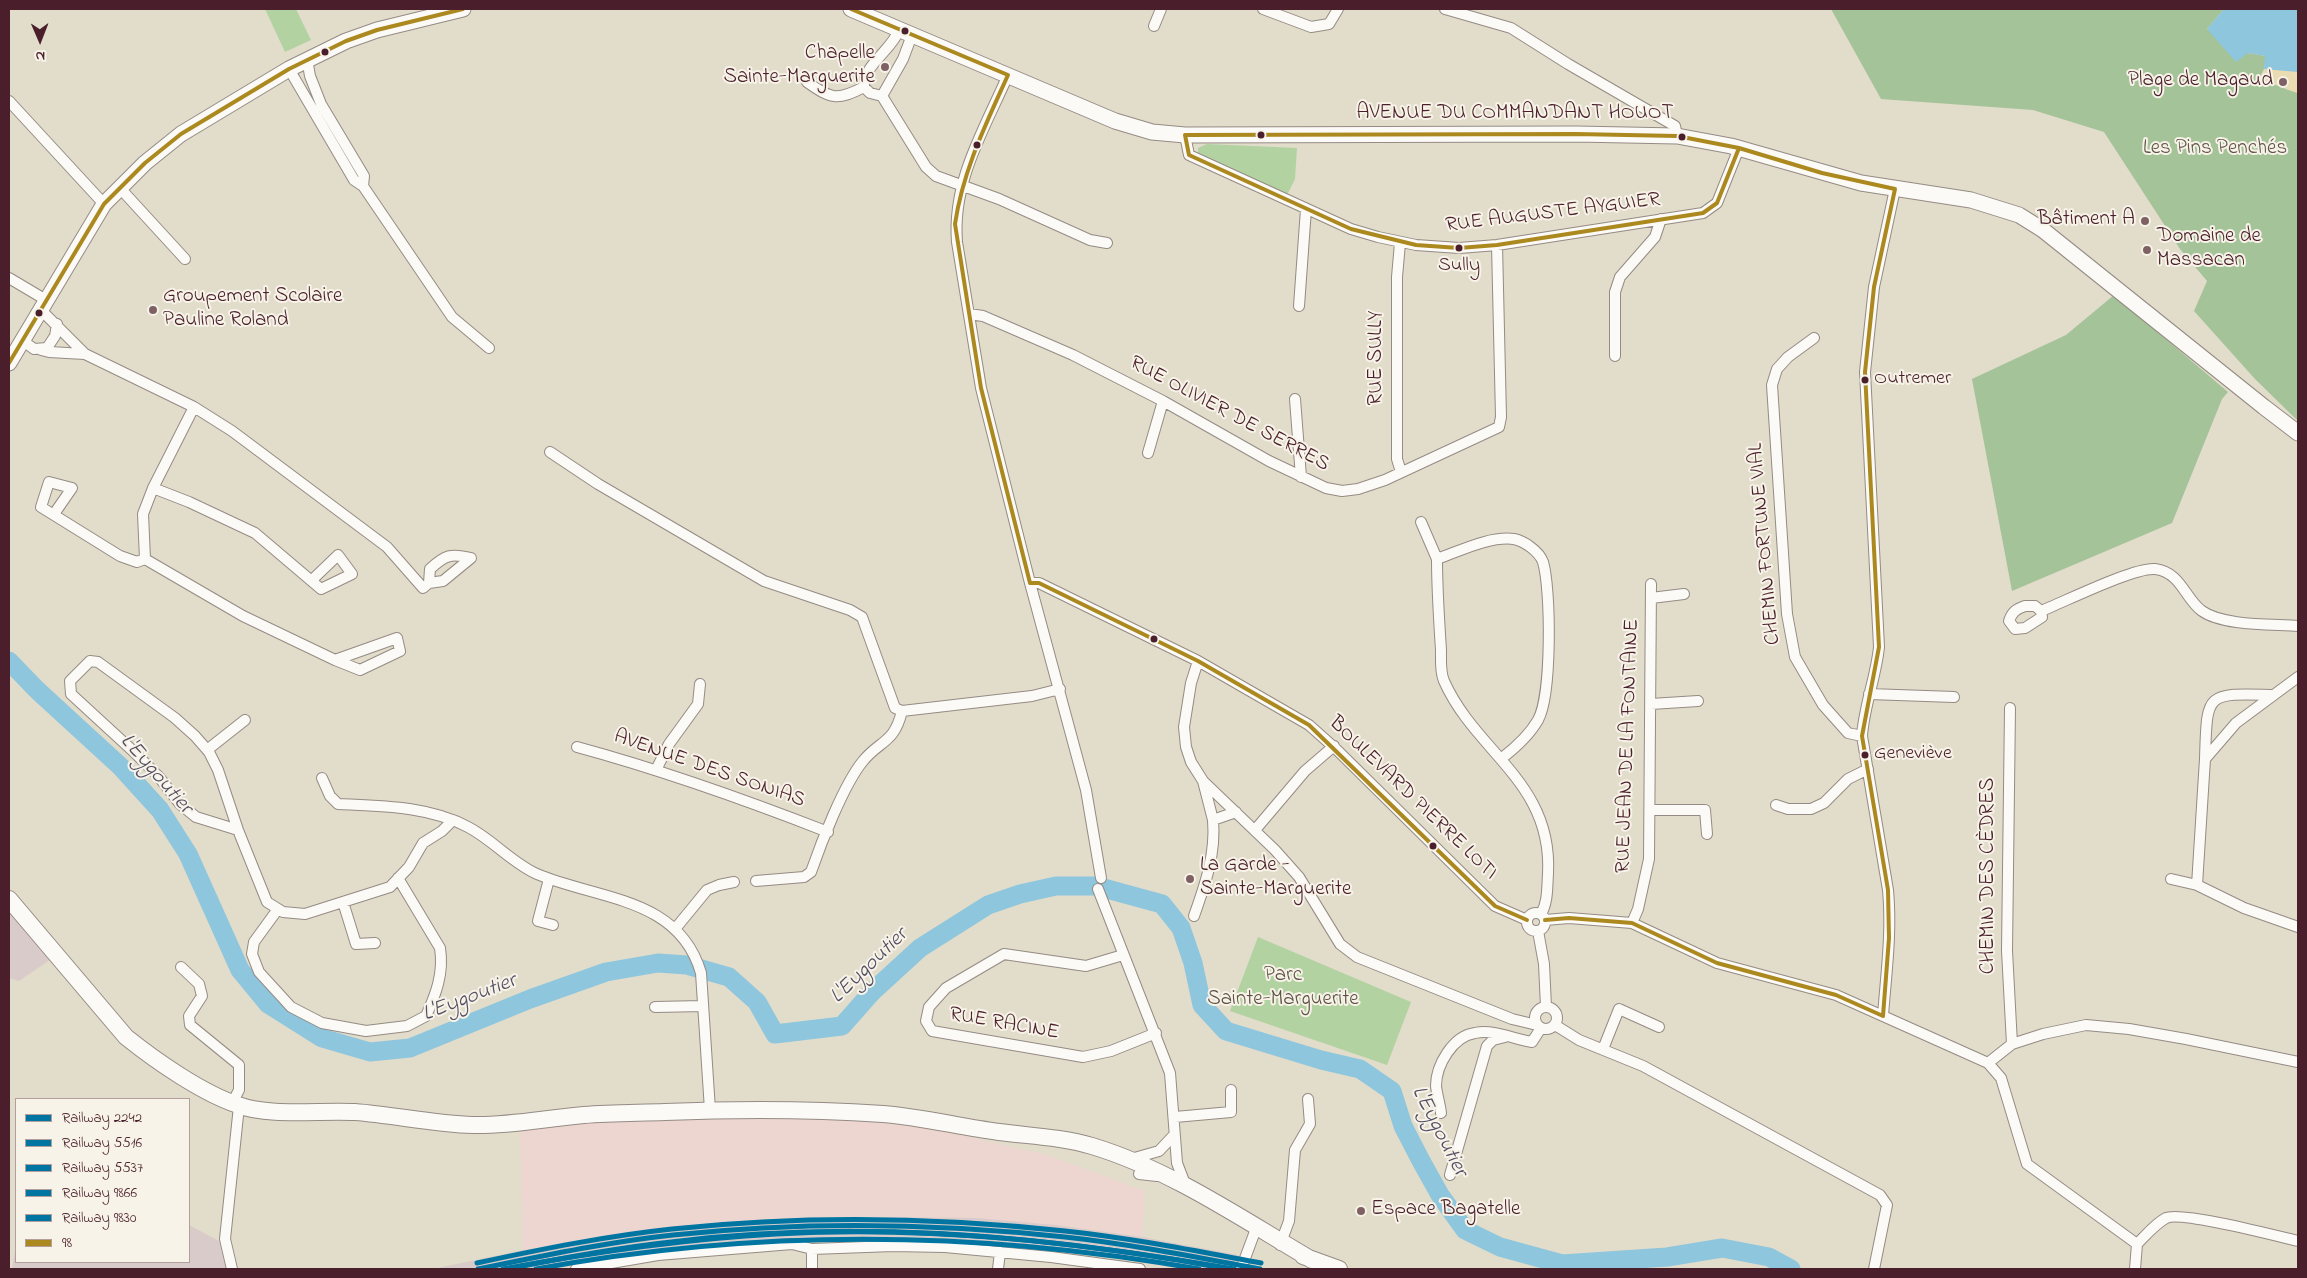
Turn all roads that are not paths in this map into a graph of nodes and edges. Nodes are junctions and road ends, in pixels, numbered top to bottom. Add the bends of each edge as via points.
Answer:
1 (463, 9) edge
2 (851, 9) edge
3 (1161, 9) edge
4 (1263, 9) edge
5 (1338, 9) edge
6 (1444, 9) edge
7 (1154, 26) dead end
8 (906, 32) junction
9 (307, 59) junction
10 (289, 69) junction
11 (1008, 75) junction
12 (807, 82) dead end
13 (864, 87) junction
14 (882, 96) junction
15 (9, 101) edge
16 (1184, 136) junction
17 (1677, 136) junction
18 (1739, 148) junction
19 (363, 186) junction
20 (961, 186) junction
21 (119, 187) junction
22 (1895, 189) junction
23 (104, 204) junction
24 (1306, 209) junction
25 (1661, 219) junction
26 (1107, 243) dead end
27 (1400, 243) junction
28 (1497, 245) junction
29 (185, 260) dead end
30 (9, 278) edge
31 (43, 305) junction
32 (1299, 306) dead end
33 (969, 314) junction
34 (57, 324) junction
35 (1814, 338) dead end
36 (22, 340) junction
37 (489, 348) dead end
38 (40, 349) junction
39 (85, 354) junction
40 (1615, 356) dead end
41 (9, 363) edge
42 (1295, 399) dead end
43 (1163, 401) junction
44 (194, 407) junction
45 (2298, 433) edge
46 (550, 452) dead end
47 (1148, 452) dead end
48 (1401, 472) junction
49 (1301, 477) junction
50 (153, 488) junction
51 (54, 514) dead end
52 (1421, 522) dead end
53 (145, 559) junction
54 (1437, 559) junction
55 (312, 580) dead end
56 (1030, 583) junction
57 (1651, 584) dead end
58 (426, 585) dead end
59 (1684, 594) dead end
60 (1651, 598) junction
61 (2041, 611) dead end
62 (2298, 626) edge
63 (335, 660) junction
64 (1198, 661) junction
65 (2298, 677) edge
66 (700, 684) dead end
67 (1060, 689) junction
68 (1869, 694) junction
69 (2271, 695) junction
70 (1954, 697) dead end
71 (1698, 701) dead end
72 (1651, 704) junction
73 (2010, 708) dead end
74 (902, 711) junction
75 (245, 720) dead end
76 (1862, 736) junction
77 (1334, 746) junction
78 (577, 747) dead end
79 (207, 750) junction
80 (1502, 758) junction
81 (2204, 759) junction
82 (1868, 769) junction
83 (656, 770) junction
84 (322, 778) dead end
85 (1203, 780) junction
86 (1776, 805) dead end
87 (1650, 810) junction
88 (1236, 812) junction
89 (453, 820) junction
90 (1213, 820) junction
91 (238, 830) junction
92 (1255, 830) junction
93 (828, 832) junction
94 (1707, 834) dead end
95 (398, 878) junction
96 (549, 878) junction
97 (1101, 878) dead end
98 (2171, 879) dead end
99 (756, 881) dead end
100 (734, 882) dead end
101 (2197, 885) junction
102 (1098, 889) dead end
103 (9, 899) edge
104 (343, 902) junction
105 (278, 909) junction
106 (1194, 916) dead end
107 (1543, 917) junction
108 (1527, 920) junction
109 (1632, 923) junction
110 (553, 925) dead end
111 (2298, 927) edge
112 (675, 928) junction
113 (1538, 931) junction
114 (375, 943) dead end
115 (1123, 955) junction
116 (181, 967) dead end
117 (703, 1006) junction
118 (655, 1007) dead end
119 (1546, 1007) junction
120 (1883, 1016) junction
121 (1539, 1026) junction
122 (1555, 1026) junction
123 (1659, 1027) dead end
124 (1156, 1033) junction
125 (1511, 1035) junction
126 (2012, 1044) junction
127 (1603, 1049) junction
128 (2298, 1062) edge
129 (1988, 1063) junction
130 (1231, 1090) dead end
131 (1308, 1099) dead end
132 (235, 1104) junction
133 (710, 1110) junction
134 (1442, 1113) dead end
135 (1175, 1117) junction
136 (997, 1132) junction
137 (1174, 1135) junction
138 (1177, 1163) junction
139 (1150, 1171) junction
140 (1450, 1175) dead end
141 (1187, 1188) junction
142 (1256, 1231) junction
143 (2298, 1241) edge
144 (1280, 1244) junction
145 (2137, 1244) junction
146 (812, 1249) junction
147 (1000, 1252) junction
148 (232, 1269) edge
149 (576, 1269) edge
150 (812, 1269) edge
151 (998, 1269) edge
152 (1140, 1269) edge
153 (1241, 1269) edge
154 (1339, 1269) edge
155 (1874, 1269) edge
156 (2135, 1269) edge

1 - 9 main road via 377,30
2 - 8 main road, AVENUE DU COMMANDANT HOUOT
3 - 7 street
4 - 5 street via 1311,27 1329,24
6 - 17 street via 1511,28 1675,126
8 - 11 main road, AVENUE DU COMMANDANT HOUOT
8 - 13 street via 866,74
8 - 14 street via 903,59
9 - 10 main road
9 - 19 street via 314,89 364,176
10 - 19 street via 354,180
10 - 21 main road via 180,134
11 - 16 main road, AVENUE DU COMMANDANT HOUOT via 1115,121 1152,132
11 - 20 street
12 - 13 street via 832,97 849,95
13 - 14 street via 870,93
14 - 20 street via 930,173
15 - 23 street
16 - 17 main road, AVENUE DU COMMANDANT HOUOT
16 - 24 street, RUE AUGUSTE AYGUIER via 1189,155
17 - 18 main road, AVENUE DU COMMANDANT HOUOT
18 - 22 main road, AVENUE DU COMMANDANT HOUOT via 1822,173
18 - 25 street, RUE AUGUSTE AYGUIER via 1718,203 1703,213
19 - 37 street via 452,318
20 - 26 street via 999,199 1090,240
20 - 33 street via 955,224
21 - 23 main road
21 - 29 street
22 - 45 main road, AVENUE DU COMMANDANT HOUOT via 1970,200 2019,215 2043,230
22 - 68 street via 1874,287 1865,372 1879,624 1878,664
23 - 31 main road
24 - 27 street, RUE AUGUSTE AYGUIER via 1351,229
24 - 32 street
25 - 28 street, RUE AUGUSTE AYGUIER
25 - 40 street via 1655,237 1620,277 1614,292
27 - 28 street, RUE AUGUSTE AYGUIER via 1441,248
27 - 48 street, RUE SULLY via 1396,459
28 - 48 street, RUE OLIVIER DE SERRES via 1502,417 1499,427
30 - 31 street
31 - 34 street
31 - 36 main road
33 - 43 street, RUE OLIVIER DE SERRES via 983,316 1073,355
33 - 56 street via 981,388
34 - 38 street via 51,344
34 - 39 street
35 - 76 street, CHEMIN FORTUNE VIAL via 1777,369 1772,385 1787,614 1795,657 1823,704 1848,733
36 - 38 street via 34,349
36 - 41 main road
38 - 39 street
39 - 44 street
42 - 49 street
43 - 47 street
43 - 49 street, RUE OLIVIER DE SERRES
44 - 50 street
44 - 58 street via 232,431 388,547
46 - 74 street via 598,484 764,581 862,617 895,708
48 - 49 street, RUE OLIVIER DE SERRES via 1358,489 1342,491
50 - 53 street via 143,514
50 - 55 street via 255,533
51 - 53 street via 120,556 137,562
52 - 54 street
53 - 63 street via 243,616
54 - 80 street via 1443,679 1458,708
54 - 80 street via 1487,542 1514,539 1530,546 1542,560 1548,628 1547,685 1538,719
56 - 64 street, BOULEVARD PIERRE LOTI via 1039,583
56 - 67 street
57 - 60 street, RUE JEAN DE LA FONTAINE
59 - 60 street, RUE JEAN DE LA FONTAINE
60 - 72 street, RUE JEAN DE LA FONTAINE
61 - 62 street via 2136,572 2153,569 2167,572 2201,610 2220,619
63 - 63 street via 397,638 400,651 360,670
64 - 77 street, BOULEVARD PIERRE LOTI via 1309,726
64 - 85 street via 1184,728 1191,762
65 - 69 street
66 - 83 street via 698,704 669,744
67 - 74 street via 1032,696
67 - 97 street via 1086,790
68 - 70 street
68 - 76 street
69 - 81 street via 2236,723
69 - 81 street via 2230,694 2218,697 2206,717
71 - 72 street
72 - 87 street, RUE JEAN DE LA FONTAINE
73 - 126 street, CHEMIN DES CÈDRES via 2007,951
74 - 93 street via 899,724 887,741 859,767
75 - 79 street
76 - 82 street
77 - 92 street via 1305,770
77 - 108 street, BOULEVARD PIERRE LOTI via 1495,906
78 - 83 street, AVENUE DES SONIAS
79 - 91 street via 218,770
79 - 91 street via 175,718 98,662 90,661 70,681 71,694 159,777 180,804 196,817
80 - 107 street via 1535,805 1542,822 1548,865
81 - 101 street
82 - 86 street via 1848,779 1824,803 1811,809 1788,809
82 - 120 street via 1890,911
83 - 93 street, AVENUE DES SONIAS
84 - 89 street via 330,796 338,804 412,809
85 - 88 street
85 - 90 street
87 - 94 street via 1705,810
87 - 109 street, RUE JEAN DE LA FONTAINE via 1649,860
88 - 90 street
88 - 92 street
89 - 95 street via 423,843 409,867
89 - 96 street via 469,827 525,869
90 - 106 street via 1211,863
91 - 105 street via 267,902
92 - 121 street via 1299,877 1334,935 1349,952 1512,1019
93 - 99 street via 811,872 804,877
95 - 104 street via 390,887
95 - 105 street via 440,948 442,961 438,990 426,1016 407,1026 366,1031 322,1023 291,1007 259,972 252,954 254,942
96 - 110 street via 538,921
96 - 112 street via 627,902 654,913
98 - 101 street
100 - 112 street via 707,890
101 - 111 street via 2244,908
102 - 115 street
103 - 132 main road via 126,1037 209,1092
104 - 105 street via 305,914
104 - 114 street via 356,944
107 - 108 street via 1532,914
107 - 109 street
107 - 113 street via 1544,927
108 - 113 street via 1530,930
109 - 120 street via 1717,963 1836,995
112 - 117 street via 695,953 701,973
113 - 119 street via 1544,964
115 - 124 street
115 - 124 street, RUE RACINE via 1086,966 1004,954 946,988 928,1007 926,1021 932,1031 1083,1057 1111,1051
116 - 132 street via 199,984 202,996 190,1016 190,1025 239,1065 239,1090
117 - 118 street
117 - 133 street
119 - 121 street via 1536,1013
119 - 122 street via 1556,1012
120 - 129 street
121 - 122 street via 1549,1029
121 - 125 street via 1532,1042
122 - 127 street
123 - 127 street via 1619,1010
124 - 135 street via 1170,1073
125 - 134 street via 1475,1032 1451,1047 1436,1085
125 - 140 street via 1493,1040 1487,1046
126 - 128 street via 2086,1026 2158,1034
126 - 129 street
127 - 155 street via 1644,1066 1880,1195 1887,1205
129 - 145 street via 2001,1078 2027,1164
130 - 135 street via 1232,1112
131 - 144 street via 1310,1124 1295,1150 1289,1221
132 - 133 main road via 269,1110 360,1112 469,1125 585,1115
132 - 148 street via 225,1239
133 - 136 main road via 886,1114
135 - 137 street
136 - 139 main road
136 - 139 main road via 1090,1145
137 - 138 street
137 - 139 street via 1159,1151
138 - 139 street via 1172,1172
138 - 141 street
139 - 141 main road
139 - 142 main road
141 - 142 main road
142 - 144 main road
142 - 153 street
143 - 145 street via 2188,1218 2168,1217
144 - 154 main road
145 - 156 street
146 - 147 street via 893,1246
146 - 149 street via 792,1244 753,1246 658,1255
146 - 150 street
147 - 151 street
147 - 152 street

